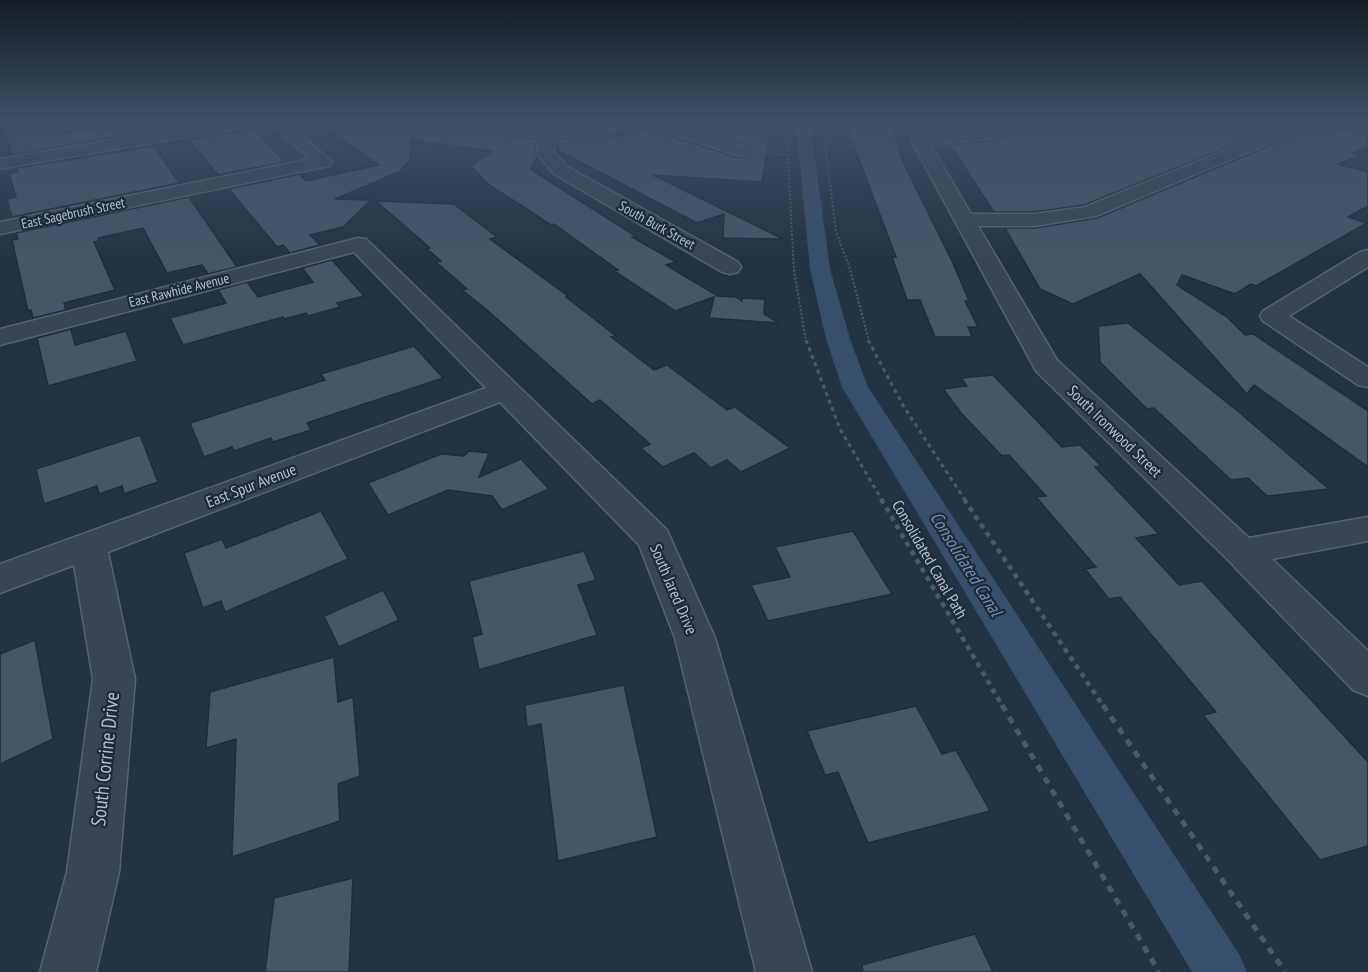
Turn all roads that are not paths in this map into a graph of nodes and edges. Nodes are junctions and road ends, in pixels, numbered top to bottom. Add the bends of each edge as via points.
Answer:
1 (297, 167) edge
2 (558, 167) edge
3 (935, 167) edge
4 (1197, 167) edge
5 (965, 220) junction
6 (0, 228) edge
7 (358, 244) joint
8 (1368, 257) edge
9 (730, 267) dead end
10 (0, 337) edge
11 (1368, 379) edge
12 (502, 391) junction
13 (1368, 529) edge
14 (90, 546) junction
15 (1242, 552) junction
16 (0, 579) edge
17 (1368, 678) edge
18 (68, 972) edge
19 (784, 972) edge

1 - 6 street, East Sagebrush Street
2 - 9 street, South Burk Street
3 - 5 street, South Ironwood Street
4 - 5 street via 1089,212 1035,220
5 - 15 street, South Ironwood Street via 1046,365
7 - 10 street, East Rawhide Avenue
7 - 12 street, South Jared Drive
8 - 11 street via 1272,316
12 - 14 street, East Spur Avenue
12 - 19 street, South Jared Drive via 654,539 695,638
13 - 15 street
14 - 16 street, East Spur Avenue
14 - 18 street, South Corrine Drive via 114,679 93,872
15 - 17 street, South Ironwood Street

